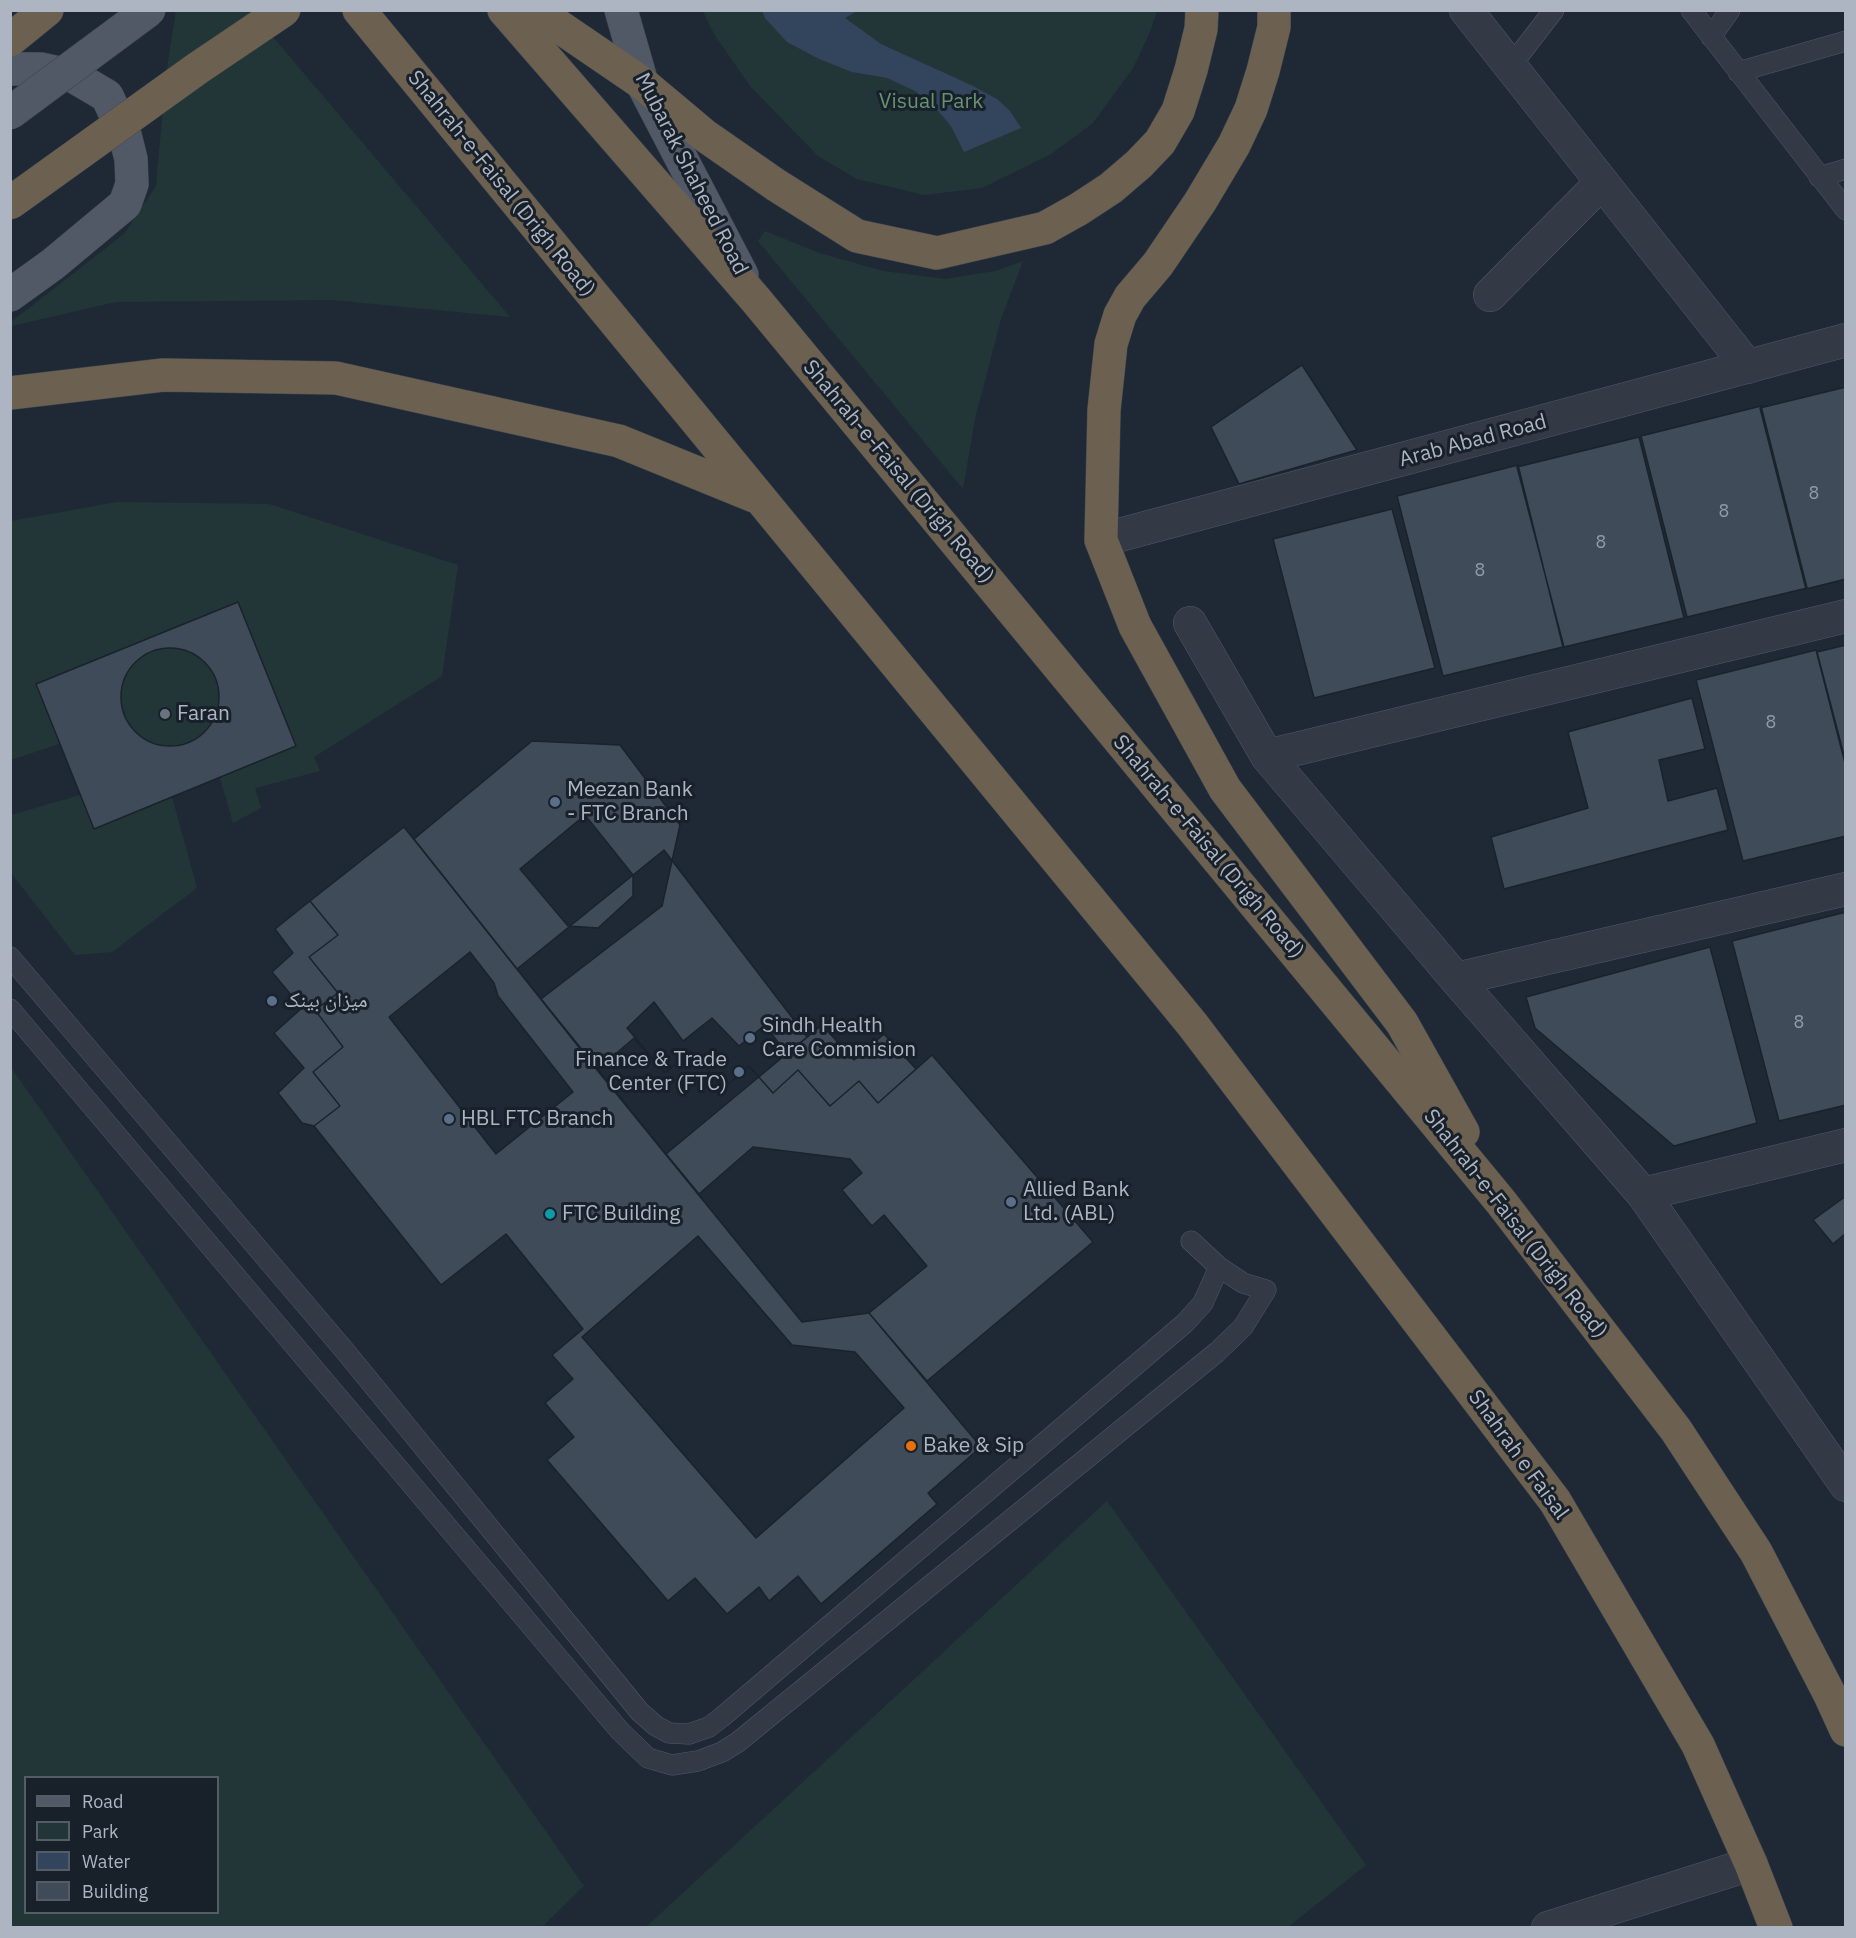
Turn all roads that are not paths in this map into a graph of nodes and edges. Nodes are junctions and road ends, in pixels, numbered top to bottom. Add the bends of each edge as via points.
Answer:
1 (47, 10) edge
2 (149, 10) edge
3 (284, 10) edge
4 (359, 10) edge
5 (504, 10) edge
6 (534, 10) edge
7 (621, 10) edge
8 (1202, 10) edge
9 (1274, 10) edge
10 (1466, 10) edge
11 (1554, 10) edge
12 (1691, 10) edge
13 (1730, 10) edge
14 (1711, 37) junction
15 (10, 40) edge
16 (1845, 41) edge
17 (1510, 67) junction
18 (10, 69) edge
19 (1738, 72) junction
20 (642, 83) junction
21 (10, 113) edge
22 (1845, 169) edge
23 (1819, 177) junction
24 (1602, 182) junction
25 (10, 203) edge
26 (1845, 210) edge
27 (10, 295) edge
28 (1490, 295) dead end
29 (756, 300) junction
30 (1845, 340) edge
31 (1748, 367) junction
32 (10, 393) edge
33 (759, 498) junction
34 (1101, 540) junction
35 (1845, 616) edge
36 (1190, 623) dead end
37 (1267, 756) junction
38 (1845, 889) edge
39 (10, 957) edge
40 (1456, 979) junction
41 (10, 1009) edge
42 (1192, 1024) joint
43 (1845, 1146) edge
44 (1643, 1194) junction
45 (1501, 1202) junction
46 (1191, 1241) dead end
47 (1220, 1267) junction
48 (1845, 1485) edge
49 (656, 1726) junction
50 (709, 1727) junction
51 (1845, 1730) edge
52 (633, 1744) junction
53 (722, 1752) junction
54 (1751, 1864) junction
55 (1548, 1928) edge
56 (1776, 1928) edge

1 - 15 highway
2 - 21 main road, bridge
3 - 25 highway, bridge
4 - 33 highway, Shahrah-e-Faisal (Drigh Road)
5 - 29 highway, Shahrah-e-Faisal (Drigh Road)
6 - 20 highway
7 - 20 main road, Mubarak Shaheed Road
8 - 20 highway via 1201,29 1178,111 1160,142 1138,164 1079,209 1045,228 937,253 857,236 704,135
9 - 34 highway via 1274,27 1263,71 1234,145 1164,255 1120,315 1111,344 1104,410
10 - 17 street
11 - 17 lane
12 - 14 lane
13 - 14 lane
14 - 19 lane
16 - 19 lane
17 - 24 street
18 - 27 main road via 40,69 73,76 107,96 125,135 132,184 125,204
19 - 23 lane
20 - 29 main road, Mubarak Shaheed Road
22 - 23 lane
23 - 26 lane
24 - 28 street
24 - 31 street
29 - 45 highway, Shahrah-e-Faisal (Drigh Road)
30 - 31 street, Arab Abad Road
31 - 34 street, Arab Abad Road
32 - 33 highway via 163,375 336,378 619,441
33 - 42 highway, Shahrah-e-Faisal (Drigh Road)
34 - 45 highway via 1135,626 1225,789 1402,1023
35 - 37 street
36 - 37 street
37 - 40 street
38 - 40 street
39 - 49 lane via 345,1351 640,1712
40 - 44 street
41 - 52 lane
42 - 54 highway, Shahrah e Faisal via 1555,1501 1698,1745
43 - 44 street
44 - 48 street
45 - 51 highway, Shahrah-e-Faisal (Drigh Road) via 1676,1430 1756,1552
46 - 47 lane
47 - 50 lane via 1203,1303 1185,1323
47 - 53 lane via 1243,1283 1266,1290 1236,1334
49 - 50 lane via 669,1733 689,1734
49 - 52 lane
50 - 53 lane
52 - 53 lane via 648,1758 672,1765
54 - 55 street
54 - 56 highway, Shahrah e Faisal

